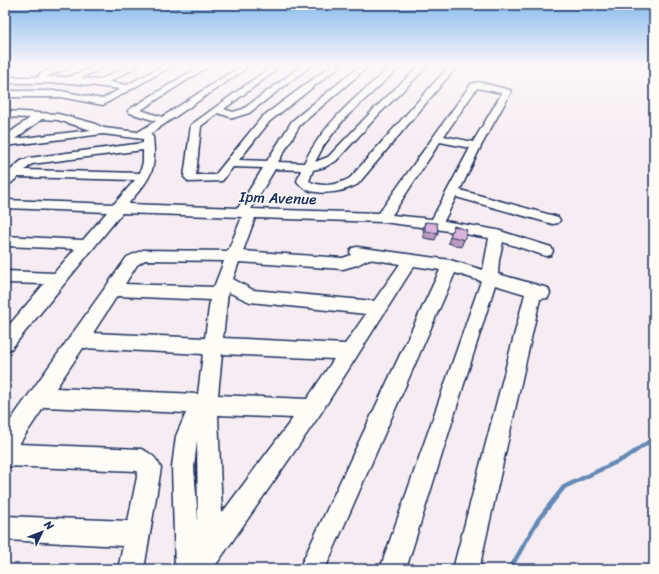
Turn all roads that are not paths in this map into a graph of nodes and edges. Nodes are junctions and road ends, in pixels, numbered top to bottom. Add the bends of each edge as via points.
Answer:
1 (122, 92) edge
2 (163, 92) edge
3 (206, 92) edge
4 (244, 92) edge
5 (263, 92) edge
6 (301, 92) edge
7 (334, 92) edge
8 (368, 92) edge
9 (397, 92) edge
10 (431, 92) edge
11 (470, 92) edge
12 (506, 92) edge
13 (5, 94) edge
14 (217, 110) junction
15 (5, 114) edge
16 (40, 116) junction
17 (163, 120) junction
18 (102, 131) junction
19 (141, 135) junction
20 (437, 138) junction
21 (5, 142) edge
22 (148, 146) junction
23 (476, 146) junction
24 (232, 163) junction
25 (271, 165) junction
26 (308, 167) junction
27 (15, 173) junction
28 (144, 177) junction
29 (5, 182) edge
30 (453, 192) junction
31 (5, 204) edge
32 (119, 209) junction
33 (249, 213) junction
34 (383, 218) junction
35 (553, 220) dead end
36 (436, 224) junction
37 (501, 236) junction
38 (5, 241) edge
39 (86, 245) junction
40 (546, 251) dead end
41 (234, 256) junction
42 (411, 259) junction
43 (450, 266) junction
44 (491, 273) junction
45 (5, 277) edge
46 (58, 279) junction
47 (222, 288) junction
48 (112, 290) junction
49 (379, 308) junction
50 (11, 326) edge
51 (78, 340) junction
52 (5, 343) edge
53 (214, 346) junction
54 (350, 352) junction
55 (39, 397) junction
56 (204, 404) junction
57 (312, 409) junction
58 (5, 447) edge
59 (5, 455) edge
60 (5, 528) edge
61 (138, 534) junction
62 (211, 551) junction
63 (131, 569) edge
64 (188, 569) edge
65 (197, 569) edge
66 (312, 569) edge
67 (393, 569) edge
68 (466, 569) edge

1 - 13 street via 104,102 74,96
2 - 17 street via 133,111
3 - 17 street
4 - 14 street
5 - 14 street via 246,111 233,115
6 - 24 street via 266,119
7 - 25 street via 296,123
8 - 26 street via 339,117 325,135
9 - 26 street via 332,159 321,165
10 - 26 street via 350,184 340,187 308,186 303,181
11 - 20 street
12 - 23 street
14 - 24 street via 194,128 190,177 215,179
15 - 16 street
16 - 18 street via 72,120
16 - 21 street
17 - 19 street
18 - 19 street
18 - 21 street
19 - 22 street via 148,137
20 - 23 street
20 - 34 street
22 - 27 street via 28,161
22 - 28 street via 148,171
23 - 30 street
24 - 25 street
25 - 26 street
25 - 33 street via 259,187 262,194
27 - 28 street
27 - 29 street
28 - 32 street
30 - 35 street
30 - 36 street
31 - 32 street, Ipm Avenue
32 - 33 street, Ipm Avenue
32 - 39 street
33 - 34 street, Ipm Avenue
33 - 41 street
34 - 36 street, Ipm Avenue
36 - 37 street, Ipm Avenue
37 - 40 street, Ipm Avenue
37 - 44 street via 504,250
38 - 39 street
39 - 46 street
41 - 42 street via 345,264 366,254
41 - 47 street
41 - 48 street via 143,255 132,261
42 - 43 street
42 - 49 street
43 - 44 street
43 - 66 street
44 - 67 street
44 - 68 street via 538,291
45 - 46 street
46 - 50 street
47 - 48 street
47 - 49 street via 250,296
47 - 53 street
48 - 51 street
49 - 54 street
50 - 52 street
51 - 53 street
51 - 55 street
53 - 54 street
53 - 56 street
54 - 57 street
55 - 56 street
55 - 58 street
56 - 57 street
56 - 62 street
56 - 64 street via 187,436 183,468
57 - 62 street
59 - 61 street via 141,460 150,468
60 - 61 street
61 - 63 street
62 - 65 street

